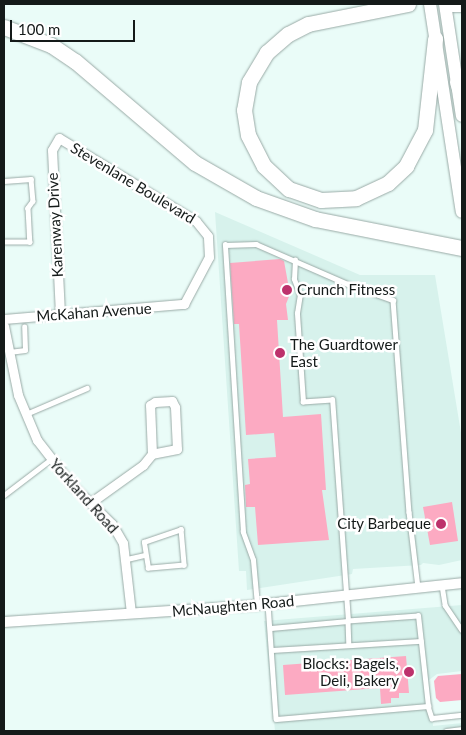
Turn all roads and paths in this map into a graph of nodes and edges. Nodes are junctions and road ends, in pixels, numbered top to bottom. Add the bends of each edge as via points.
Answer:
1 (408, 4) edge
2 (430, 4) edge
3 (446, 4) edge
4 (452, 4) edge
5 (462, 4) edge
6 (4, 27) edge
7 (435, 39) junction
8 (457, 82) junction
9 (462, 97) edge
10 (462, 116) edge
11 (59, 138) joint
12 (4, 181) edge
13 (462, 212) edge
14 (4, 242) edge
15 (462, 248) edge
16 (295, 260) junction
17 (184, 304) joint
18 (60, 314) junction
19 (4, 319) edge
20 (4, 326) edge
21 (24, 327) dead end
22 (9, 352) junction
23 (87, 388) dead end
24 (25, 415) junction
25 (152, 454) junction
26 (50, 460) junction
27 (4, 495) edge
28 (90, 503) junction
29 (145, 555) junction
30 (127, 559) junction
31 (462, 583) edge
32 (442, 585) junction
33 (418, 588) junction
34 (347, 596) junction
35 (262, 604) junction
36 (131, 613) junction
37 (348, 621) junction
38 (4, 622) edge
39 (271, 628) junction
40 (462, 630) edge
41 (421, 641) junction
42 (349, 646) junction
43 (272, 650) junction
44 (428, 706) junction
45 (462, 715) edge
46 (462, 729) edge
47 (446, 731) edge

1 - 7 highway via 308,24 288,34 268,52 250,82 244,110 248,135 264,166 289,188 321,200 356,198 388,183 410,160 425,130
2 - 7 main road
3 - 8 main road
4 - 5 highway
6 - 15 highway via 51,45 75,61 195,163 256,198 316,219
7 - 13 main road
8 - 9 highway
8 - 10 main road
11 - 17 street, Stevenlane Boulevard via 196,221 206,231 209,257
11 - 18 street, Karenway Drive via 52,150
12 - 14 lane via 31,179 33,201 28,208 30,242
16 - 33 lane via 393,300 408,507
16 - 34 lane via 294,279 300,295 297,313 303,402 332,400
16 - 35 lane via 256,244 225,245 243,532 254,560
17 - 18 street, McKahan Avenue
18 - 19 street, McKahan Avenue
20 - 22 street, Yorkland Road
21 - 22 lane via 25,350
22 - 24 street, Yorkland Road
23 - 24 lane
24 - 26 street, Yorkland Road
25 - 25 street via 150,405 172,402 177,449
25 - 28 street via 144,465
26 - 27 lane
26 - 28 street, Yorkland Road
28 - 30 street, Yorkland Road via 112,524
29 - 29 lane via 144,542 181,529 184,565 148,568
29 - 30 lane
30 - 36 street, Yorkland Road
31 - 32 street, McNaughten Road
32 - 33 street, McNaughten Road
32 - 40 lane via 445,605
33 - 34 street, McNaughten Road
34 - 35 street, McNaughten Road
34 - 37 lane
35 - 36 street, McNaughten Road
35 - 39 lane
36 - 38 street, McNaughten Road
37 - 39 lane
37 - 41 lane via 418,616
37 - 42 lane
39 - 43 lane
41 - 42 lane
41 - 44 lane
42 - 43 lane
43 - 44 lane via 276,718
44 - 45 lane via 432,718
46 - 47 lane

